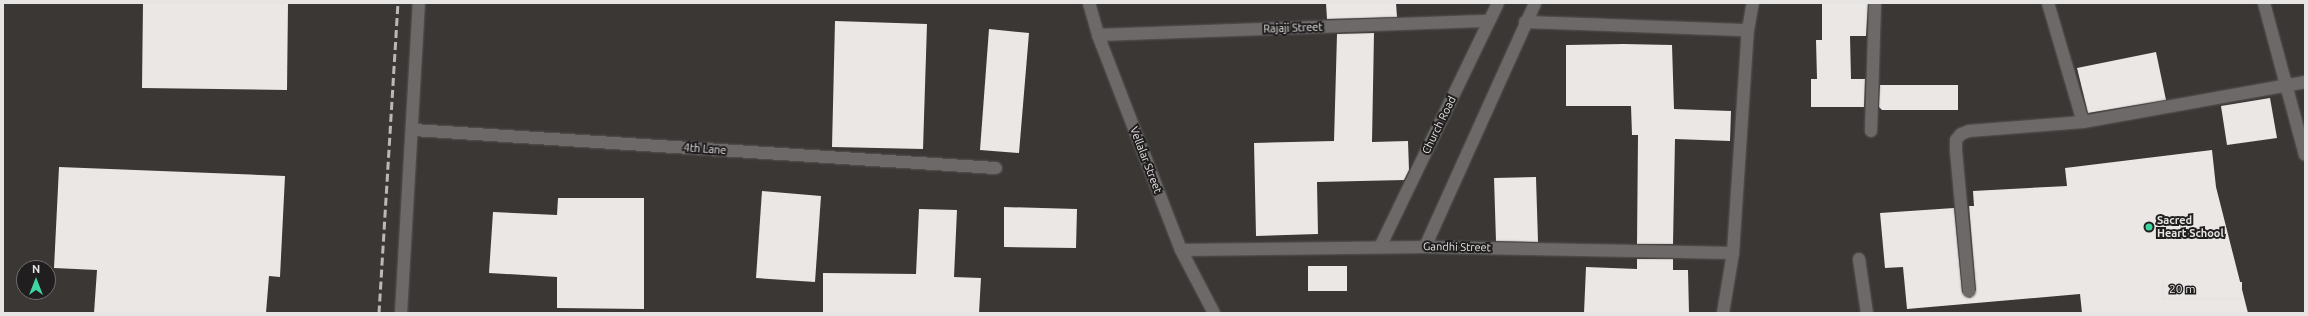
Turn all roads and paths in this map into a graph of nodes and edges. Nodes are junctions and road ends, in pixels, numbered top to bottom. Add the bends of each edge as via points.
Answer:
1 (419, 3) edge
2 (1089, 3) edge
3 (1498, 3) edge
4 (1535, 3) edge
5 (1753, 3) edge
6 (1876, 3) edge
7 (2048, 3) edge
8 (2264, 3) edge
9 (1489, 21) junction
10 (1525, 22) junction
11 (1748, 30) junction
12 (1098, 35) junction
13 (2305, 82) edge
14 (2286, 85) junction
15 (2083, 122) junction
16 (414, 130) junction
17 (1871, 131) dead end
18 (2305, 155) edge
19 (996, 168) dead end
20 (1380, 247) junction
21 (1425, 247) junction
22 (1181, 250) junction
23 (1733, 253) junction
24 (1859, 259) dead end
25 (1969, 291) dead end
26 (402, 313) edge
27 (1214, 313) edge
28 (1723, 313) edge
29 (1867, 313) edge

1 - 16 street
2 - 12 street, Vellalar Street
3 - 9 street, Church Road
4 - 10 street
5 - 11 street
6 - 17 street
7 - 15 street
8 - 14 street
9 - 12 street, Rajaji Street
9 - 20 street, Church Road
10 - 11 street
10 - 21 street
11 - 23 street
12 - 22 street, Vellalar Street
13 - 14 street
14 - 15 street
14 - 18 street
15 - 25 street via 1968,131 1956,140
16 - 19 street, 4th Lane
16 - 26 street
20 - 21 street, Gandhi Street
20 - 22 street, Gandhi Street
21 - 23 street, Gandhi Street
22 - 27 street, Vellalar Street
23 - 28 street
24 - 29 street

